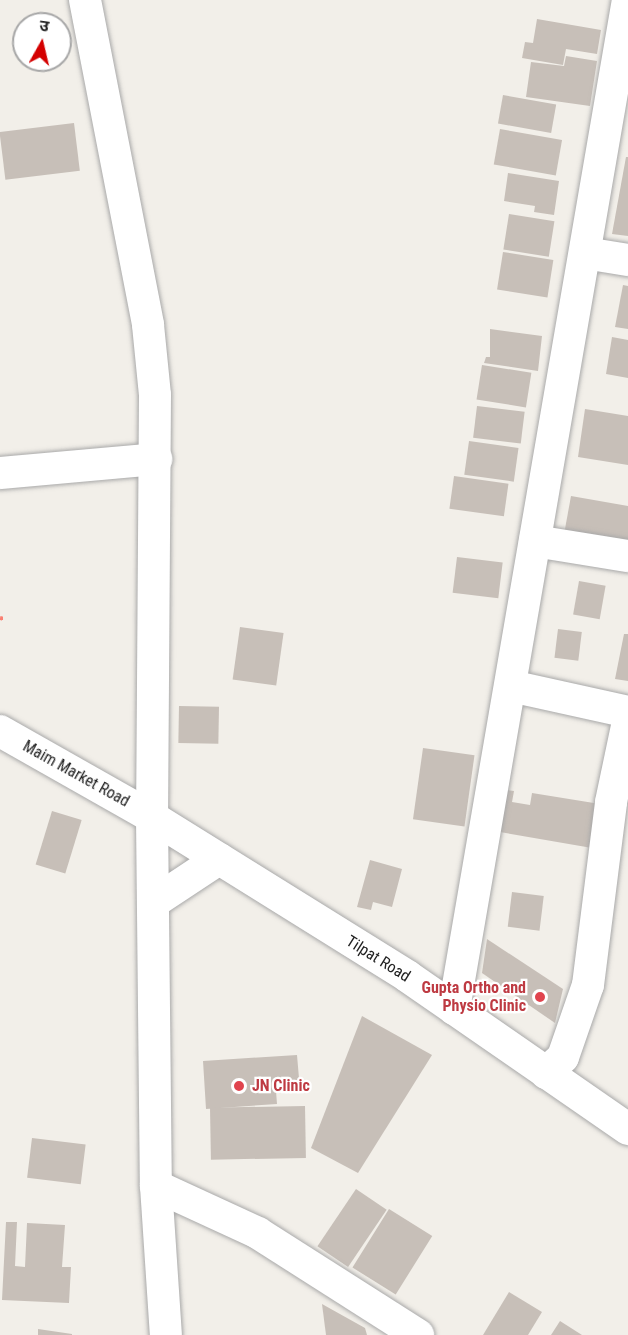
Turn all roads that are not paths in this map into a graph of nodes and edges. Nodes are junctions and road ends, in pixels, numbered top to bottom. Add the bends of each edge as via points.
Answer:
1 (85, 0) edge
2 (628, 0) edge
3 (585, 253) junction
4 (628, 260) edge
5 (156, 459) junction
6 (0, 472) edge
7 (536, 540) junction
8 (628, 556) edge
9 (511, 686) junction
10 (628, 712) edge
11 (628, 721) edge
12 (0, 731) edge
13 (152, 817) junction
14 (219, 859) junction
15 (154, 902) junction
16 (454, 1009) junction
17 (546, 1073) junction
18 (628, 1129) edge
19 (156, 1186) junction
20 (404, 1330) edge
21 (166, 1335) edge

1 - 5 street via 148,325
2 - 3 street
3 - 4 street
3 - 7 street
5 - 6 street
5 - 13 street
7 - 8 street
7 - 9 street
9 - 10 street
9 - 16 street
11 - 17 street via 611,802 588,985 563,1057
12 - 13 street, Maim Market Road
13 - 14 street, Tilpat Road
13 - 15 street
14 - 15 street
14 - 16 street, Tilpat Road
15 - 19 street
16 - 17 street, Tilpat Road
17 - 18 street, Tilpat Road
19 - 20 street via 258,1233
19 - 21 street

